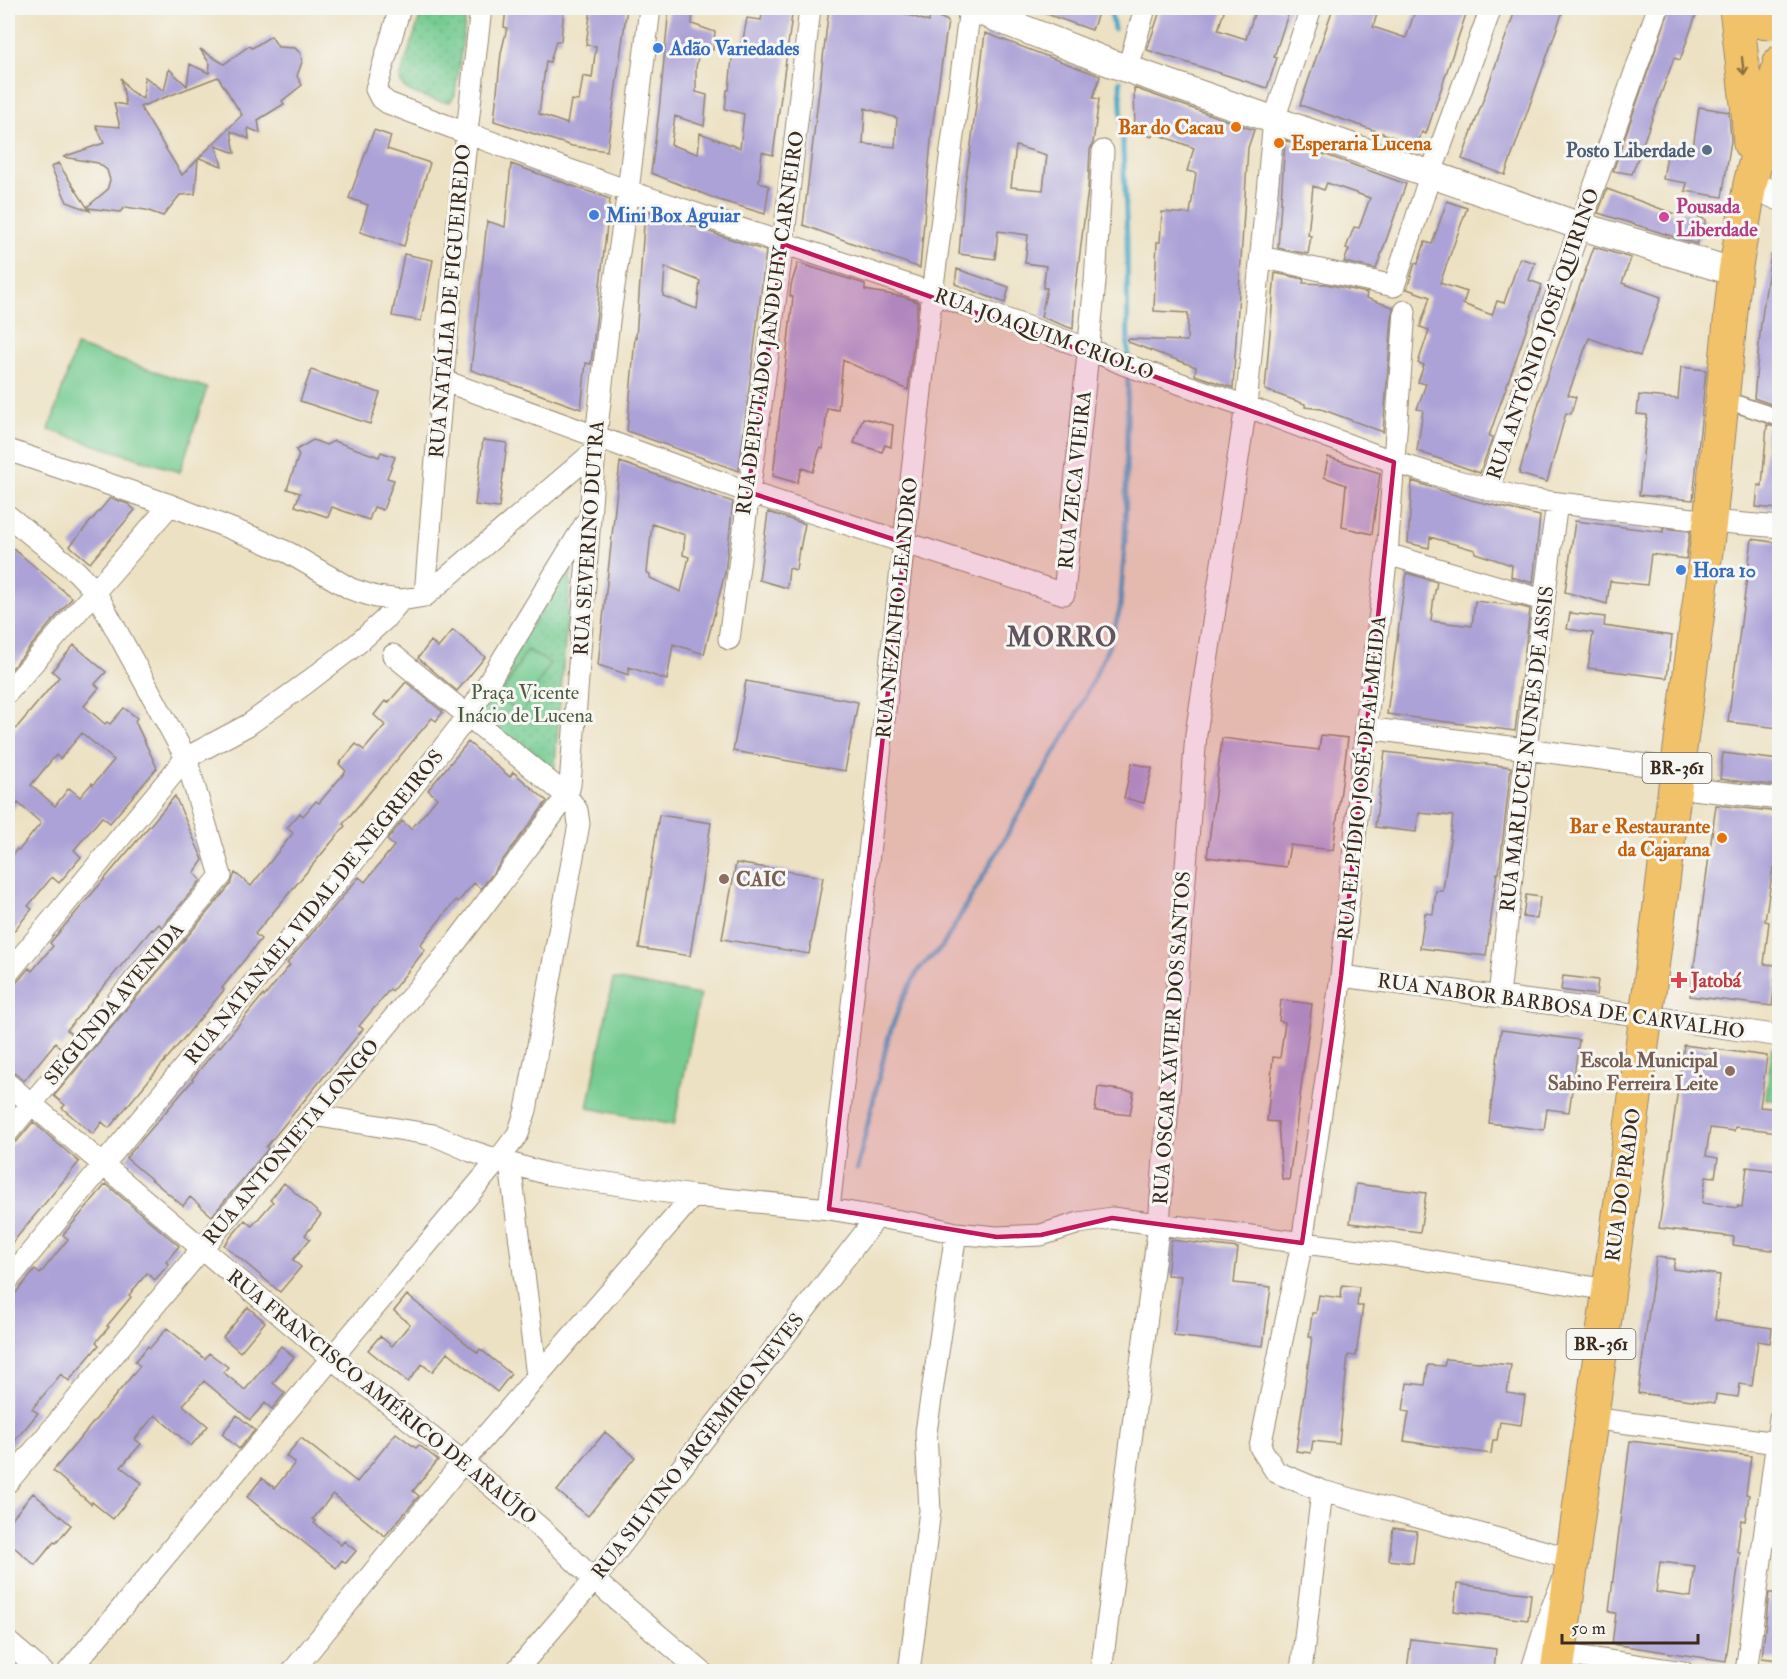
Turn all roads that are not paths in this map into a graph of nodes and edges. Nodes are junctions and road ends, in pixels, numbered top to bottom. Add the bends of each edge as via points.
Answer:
1 (400, 8) edge
2 (481, 8) edge
3 (650, 8) edge
4 (810, 8) edge
5 (970, 8) edge
6 (1145, 8) edge
7 (1311, 8) edge
8 (1491, 8) edge
9 (1658, 8) edge
10 (1735, 9) edge
11 (1779, 20) edge
12 (1779, 62) edge
13 (1128, 68) junction
14 (1274, 120) junction
15 (466, 133) junction
16 (1103, 151) dead end
17 (1431, 173) junction
18 (628, 191) junction
19 (1765, 191) edge
20 (1580, 226) junction
21 (783, 244) junction
22 (1261, 257) junction
23 (1735, 272) junction
24 (932, 293) junction
25 (1405, 311) dead end
26 (1089, 349) junction
27 (442, 380) junction
28 (1722, 399) junction
29 (1246, 406) junction
30 (1779, 418) edge
31 (596, 443) junction
32 (8, 450) edge
33 (1394, 462) junction
34 (1488, 490) junction
35 (748, 492) junction
36 (1557, 503) junction
37 (170, 505) junction
38 (592, 513) junction
39 (8, 516) edge
40 (1710, 521) junction
41 (1779, 527) edge
42 (905, 543) junction
43 (1387, 554) junction
44 (95, 591) junction
45 (425, 596) junction
46 (401, 600) junction
47 (1543, 600) junction
48 (729, 639) dead end
49 (393, 655) dead end
50 (8, 692) edge
51 (468, 716) junction
52 (1366, 728) junction
53 (1526, 749) junction
54 (186, 758) junction
55 (1676, 778) junction
56 (567, 796) junction
57 (1779, 799) edge
58 (8, 973) edge
59 (1341, 976) junction
60 (1499, 996) junction
61 (1646, 1016) junction
62 (1779, 1036) edge
63 (8, 1084) edge
64 (30, 1104) junction
65 (313, 1115) junction
66 (8, 1132) edge
67 (504, 1162) junction
68 (103, 1166) junction
69 (693, 1196) junction
70 (829, 1209) junction
71 (877, 1217) junction
72 (1158, 1224) junction
73 (956, 1233) junction
74 (1302, 1243) junction
75 (202, 1250) junction
76 (8, 1280) edge
77 (1608, 1290) junction
78 (331, 1358) junction
79 (537, 1376) junction
80 (1591, 1418) junction
81 (1779, 1418) edge
82 (1777, 1443) junction
83 (463, 1462) junction
84 (8, 1482) edge
85 (1322, 1491) junction
86 (1572, 1558) junction
87 (594, 1580) junction
88 (8, 1642) edge
89 (1558, 1663) edge
90 (43, 1671) edge
91 (68, 1671) edge
92 (292, 1671) edge
93 (515, 1671) edge
94 (702, 1671) edge
95 (909, 1671) edge
96 (1101, 1671) edge
97 (1301, 1671) edge
98 (1531, 1671) edge
99 (1683, 1671) edge
100 (1746, 1671) edge

1 - 15 street, RUA JOAQUIM CRIOLO via 376,89 380,97
2 - 15 street, RUA NATÁLIA DE FIGUEIREDO
3 - 18 street, RUA SEVERINO DUTRA
4 - 21 street, RUA DEPUTADO JANDUHY CARNEIRO
5 - 13 street
5 - 24 street, RUA NEZINHO LEANDRO
6 - 13 street
7 - 14 street, RUA OSCAR XAVIER DOS SANTOS
8 - 17 street
9 - 20 street, RUA ANTÔNIO JOSÉ QUIRINO
10 - 11 main road via 1763,23
10 -> 19 main road via 1748,112
12 - 19 main road
13 - 14 street
14 - 17 street
14 - 22 street, RUA OSCAR XAVIER DOS SANTOS
15 - 18 street, RUA JOAQUIM CRIOLO
15 - 27 street, RUA NATÁLIA DE FIGUEIREDO
16 - 26 street, RUA ZECA VIEIRA
17 - 20 street
17 - 22 street via 1394,286
18 - 21 street, RUA JOAQUIM CRIOLO
18 - 31 street, RUA SEVERINO DUTRA
19 - 23 main road, BR-361
20 - 23 street
20 - 34 street, RUA ANTÔNIO JOSÉ QUIRINO
21 - 24 street, RUA JOAQUIM CRIOLO
21 - 35 street, RUA DEPUTADO JANDUHY CARNEIRO
22 - 29 street, RUA OSCAR XAVIER DOS SANTOS
23 - 28 main road, BR-361
24 - 26 street, RUA JOAQUIM CRIOLO
24 - 42 street, RUA NEZINHO LEANDRO
25 - 33 street, RUA ELPÍDIO JOSÉ DE ALMEIDA
26 - 29 street, RUA JOAQUIM CRIOLO
26 - 42 street, RUA ZECA VIEIRA via 1064,594
27 - 31 street
27 - 45 street, RUA NATÁLIA DE FIGUEIREDO
28 - 30 street
28 - 40 main road, BR-361
29 - 33 street, RUA JOAQUIM CRIOLO
29 - 72 street, RUA OSCAR XAVIER DOS SANTOS via 1196,734
31 - 35 street
31 - 38 street, RUA SEVERINO DUTRA
31 - 45 street
32 - 37 street
33 - 34 street, RUA JOAQUIM CRIOLO
33 - 43 street, RUA ELPÍDIO JOSÉ DE ALMEIDA
34 - 36 street, RUA JOAQUIM CRIOLO
35 - 42 street
35 - 48 street, RUA DEPUTADO JANDUHY CARNEIRO
36 - 40 street, RUA JOAQUIM CRIOLO
36 - 47 street, RUA MARLUCE NUNES DE ASSIS
37 - 44 street
37 - 46 street via 290,553 351,589
38 - 51 street, RUA NATANAEL VIDAL DE NEGREIROS
38 - 56 street, RUA SEVERINO DUTRA
39 - 44 street
40 - 41 street, RUA JOAQUIM CRIOLO
40 - 55 main road, RUA DO PRADO / BR-361
42 - 70 street, RUA NEZINHO LEANDRO
43 - 47 street
43 - 52 street, RUA ELPÍDIO JOSÉ DE ALMEIDA
44 - 50 street
44 - 54 street
45 - 46 street
46 - 54 street via 375,628 305,684 248,725
47 - 53 street, RUA MARLUCE NUNES DE ASSIS
49 - 51 street
51 - 56 street
51 - 68 street, RUA NATANAEL VIDAL DE NEGREIROS via 356,859
52 - 53 street
52 - 59 street, RUA ELPÍDIO JOSÉ DE ALMEIDA
53 - 55 street
53 - 60 street, RUA MARLUCE NUNES DE ASSIS
54 - 58 street
54 - 64 street, SEGUNDA AVENIDA via 221,876
55 - 57 street
55 - 61 main road, RUA DO PRADO / BR-361
56 - 65 street, RUA ANTONIETA LONGO via 454,945
56 - 67 street via 577,810 579,824 526,1110
59 - 60 street, RUA NABOR BARBOSA DE CARVALHO
59 - 74 street, RUA ELPÍDIO JOSÉ DE ALMEIDA
60 - 61 street, RUA NABOR BARBOSA DE CARVALHO
61 - 62 street, RUA NABOR BARBOSA DE CARVALHO
61 - 77 main road, RUA DO PRADO / BR-361
63 - 64 street, RUA FRANCISCO AMÉRICO DE ARAÚJO
64 - 66 street, SEGUNDA AVENIDA
64 - 68 street, RUA FRANCISCO AMÉRICO DE ARAÚJO
65 - 67 street via 434,1135
65 - 75 street, RUA ANTONIETA LONGO
67 - 69 street via 548,1174
67 - 78 street
67 - 79 street
68 - 75 street, RUA FRANCISCO AMÉRICO DE ARAÚJO
68 - 76 street, RUA NATANAEL VIDAL DE NEGREIROS
69 - 70 street
69 - 79 street
70 - 71 street
71 - 73 street
71 - 87 street, RUA SILVINO ARGEMIRO NEVES
72 - 73 street via 1112,1218 1041,1235 997,1237
72 - 74 street
72 - 96 street, RUA OSCAR XAVIER DOS SANTOS
73 - 95 street via 926,1432 930,1511
74 - 77 street
74 - 85 street, RUA ELPÍDIO JOSÉ DE ALMEIDA via 1260,1447 1276,1472
75 - 78 street, RUA FRANCISCO AMÉRICO DE ARAÚJO
75 - 84 street, RUA ANTONIETA LONGO
77 - 80 main road, RUA DO PRADO / BR-361
78 - 83 street, RUA FRANCISCO AMÉRICO DE ARAÚJO
78 - 91 street
79 - 83 street
80 - 82 street
80 - 86 main road, RUA DO PRADO / BR-361
81 - 82 street
82 - 100 street
83 - 87 street, RUA FRANCISCO AMÉRICO DE ARAÚJO
83 - 92 street
85 - 86 street, RUA ELPÍDIO JOSÉ DE ALMEIDA
85 - 97 street
86 - 89 main road, RUA DO PRADO / BR-361
86 - 98 street
87 - 93 street, RUA SILVINO ARGEMIRO NEVES
87 - 94 street, RUA FRANCISCO AMÉRICO DE ARAÚJO
88 - 90 street
89 - 99 street

